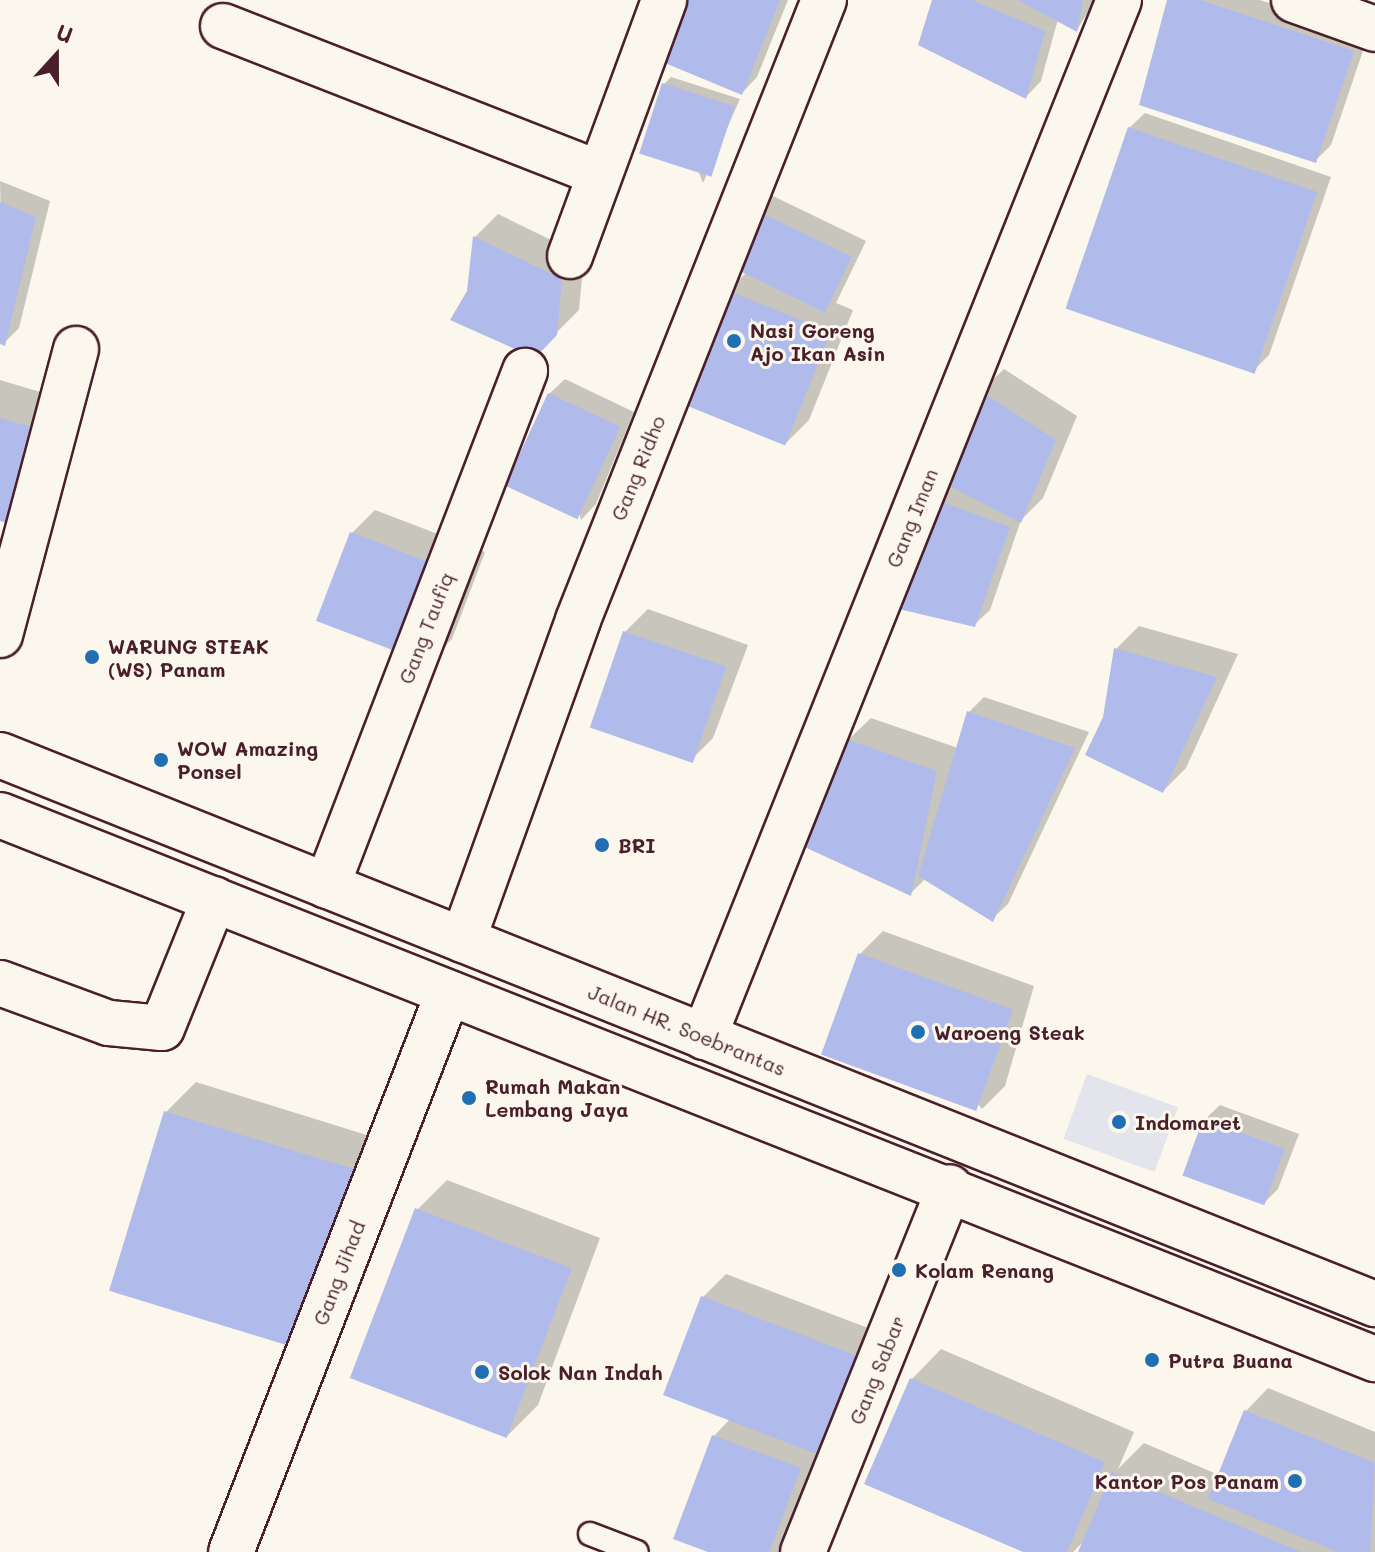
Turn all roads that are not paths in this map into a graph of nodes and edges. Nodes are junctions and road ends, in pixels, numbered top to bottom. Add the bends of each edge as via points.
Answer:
1 (824, 0) edge
2 (1119, 0) edge
3 (1294, 0) edge
4 (656, 2) edge
5 (223, 26) dead end
6 (1375, 29) edge
7 (596, 172) junction
8 (570, 256) dead end
9 (76, 349) dead end
10 (525, 371) dead end
11 (0, 635) edge
12 (0, 755) edge
13 (0, 815) edge
14 (327, 886) junction
15 (214, 899) junction
16 (463, 940) junction
17 (0, 983) edge
18 (448, 993) junction
19 (704, 1037) junction
20 (751, 1056) junction
21 (733, 1103) junction
22 (950, 1187) junction
23 (1375, 1304) edge
24 (1375, 1359) edge
25 (590, 1534) dead end
26 (231, 1552) edge
27 (637, 1552) edge
28 (803, 1552) edge

1 - 16 street, Gang Ridho via 578,620
2 - 19 street, Gang Iman
3 - 6 street
4 - 7 street
5 - 7 street
7 - 8 street
9 - 11 street
10 - 14 street, Gang Taufiq
12 - 14 street, Jalan HR. Soebrantas
13 - 15 street
14 - 16 street, Jalan HR. Soebrantas
15 - 17 street via 162,1028 109,1023
15 - 18 street
16 - 19 street, Jalan HR. Soebrantas
18 - 21 street
18 - 26 street, Gang Jihad
19 - 20 street, Jalan HR. Soebrantas
20 - 21 street
20 - 23 street, Jalan HR. Soebrantas
21 - 22 street
22 - 24 street
22 - 28 street, Gang Sabar
25 - 27 lane

